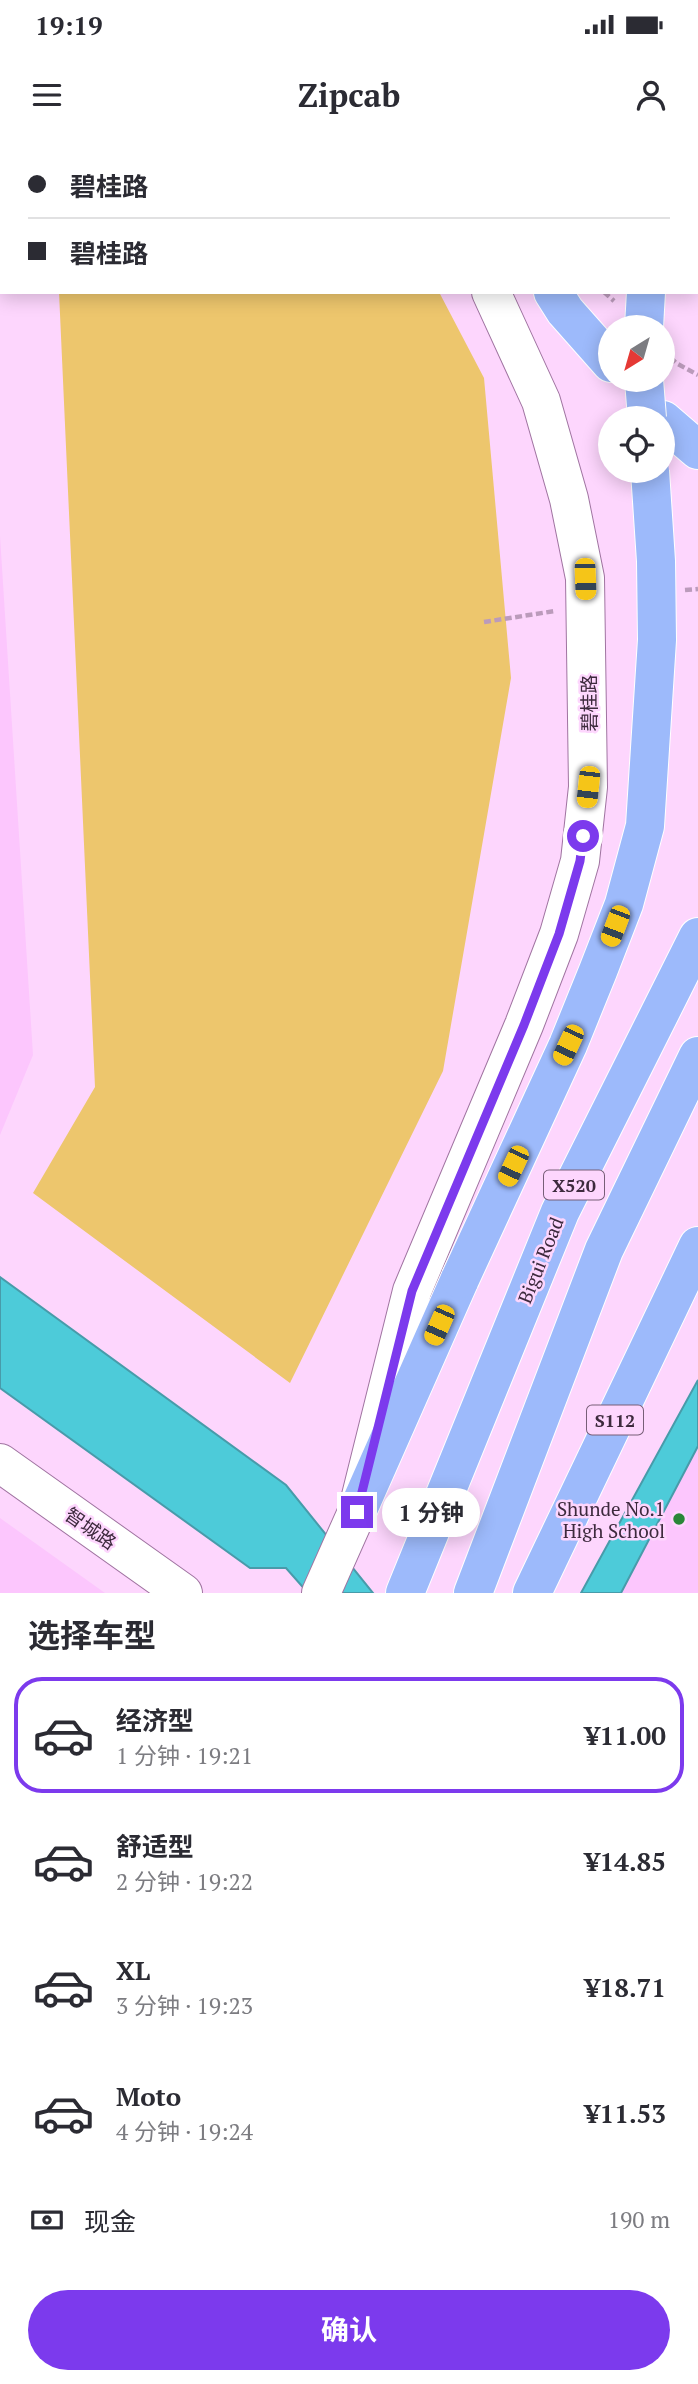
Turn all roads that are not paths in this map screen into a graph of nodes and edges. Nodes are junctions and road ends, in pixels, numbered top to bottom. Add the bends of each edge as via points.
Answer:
1 (492, 294) edge
2 (553, 294) edge
3 (646, 294) edge
4 (645, 315) edge
5 (598, 348) edge
6 (637, 392) edge
7 (650, 406) edge
8 (675, 429) edge
9 (698, 450) edge
10 (651, 483) edge
11 (698, 937) edge
12 (698, 1056) edge
13 (698, 1246) edge
14 (0, 1463) edge
15 (357, 1512) junction
16 (183, 1593) edge
17 (321, 1593) edge
18 (405, 1593) edge
19 (473, 1593) edge
20 (532, 1593) edge

1 - 15 main road, 碧桂路 via 541,401 569,499 585,579 588,787 580,861 559,934 524,1025 412,1291
2 - 5 highway
3 - 4 highway
6 - 7 highway
8 - 9 highway
10 - 15 highway, bridge via 657,640 645,826 624,904 563,1057
11 - 18 highway, Bigui Road / X520 via 560,1212
12 - 19 highway, X520 via 604,1250
13 - 20 highway, S112
14 - 16 main road, 智城路
15 - 17 main road

